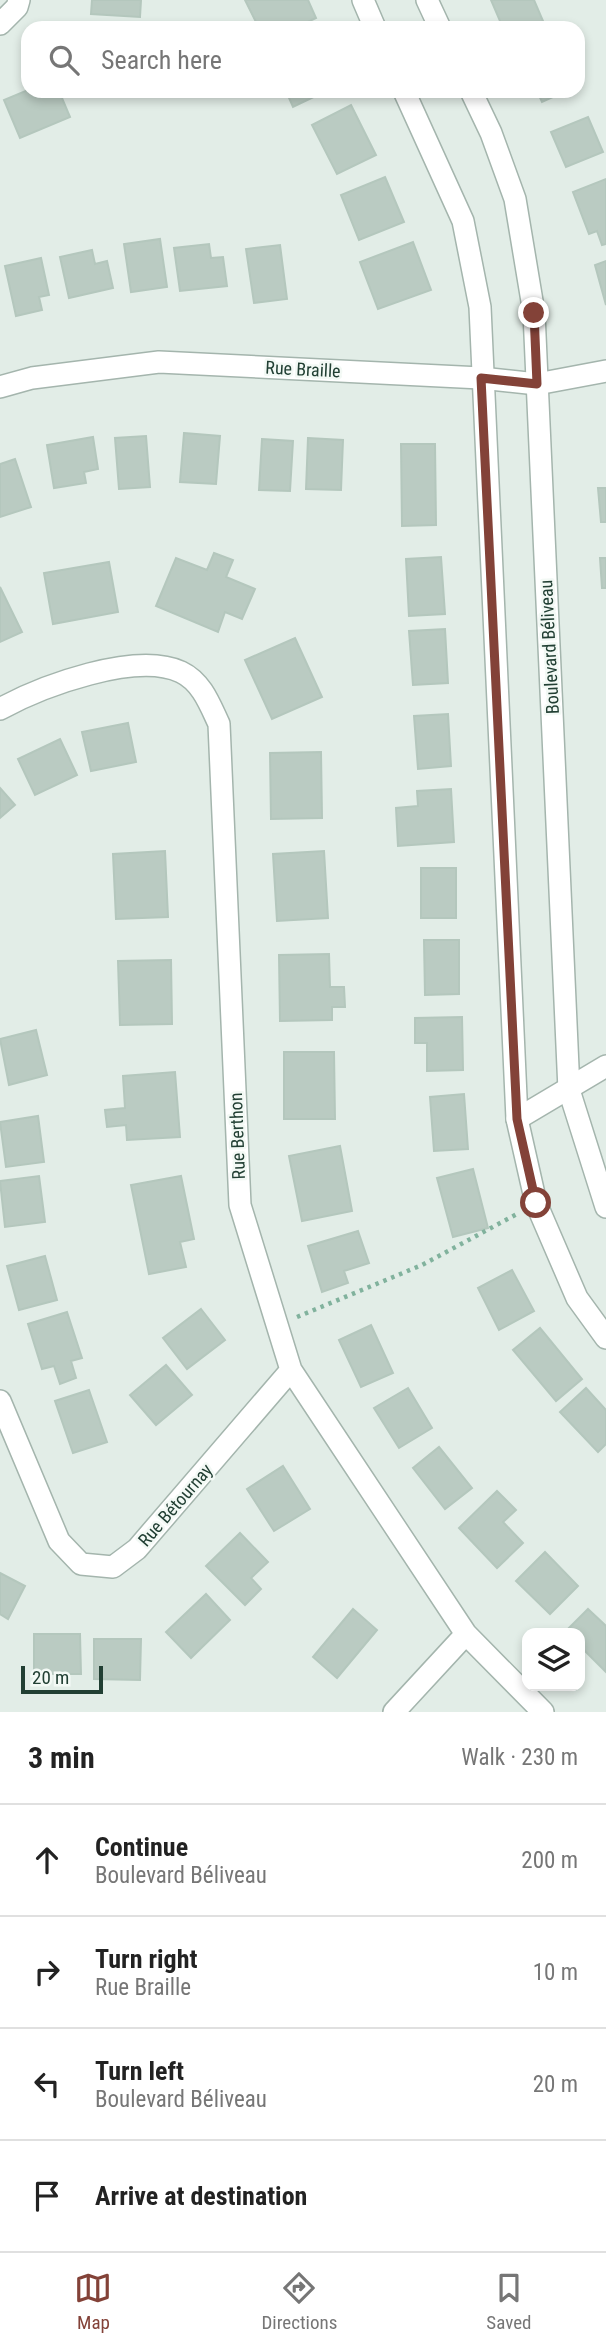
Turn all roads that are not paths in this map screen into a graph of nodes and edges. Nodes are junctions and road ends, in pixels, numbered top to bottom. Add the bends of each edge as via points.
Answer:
1 (19, 0) edge
2 (363, 0) edge
3 (427, 0) edge
4 (372, 21) edge
5 (437, 21) edge
6 (0, 24) edge
7 (407, 98) edge
8 (474, 98) edge
9 (606, 372) edge
10 (481, 378) junction
11 (537, 384) junction
12 (0, 387) edge
13 (0, 709) edge
14 (606, 1066) edge
15 (569, 1090) junction
16 (517, 1119) junction
17 (606, 1207) edge
18 (606, 1338) edge
19 (291, 1370) junction
20 (0, 1401) edge
21 (466, 1634) junction
22 (394, 1712) edge
23 (543, 1712) edge

1 - 6 street
2 - 4 street
3 - 5 street
7 - 10 street via 463,220 480,307
8 - 11 street, Boulevard Béliveau via 515,199 534,313
9 - 11 street, Rue Braille
10 - 11 street, Rue Braille
10 - 12 street, Rue Braille via 159,362 32,378
10 - 16 street
11 - 15 street, Boulevard Béliveau
13 - 19 street, Rue Berthon via 74,677 156,665 183,673 203,691 219,724 240,1205
14 - 15 street
15 - 16 street
15 - 17 street, Boulevard Béliveau
16 - 18 street via 536,1203 577,1298
19 - 20 street, Rue Bétournay via 137,1549 113,1567 81,1564 59,1541
19 - 21 street, Rue Berthon
21 - 22 street
21 - 23 street, Rue Berthon

